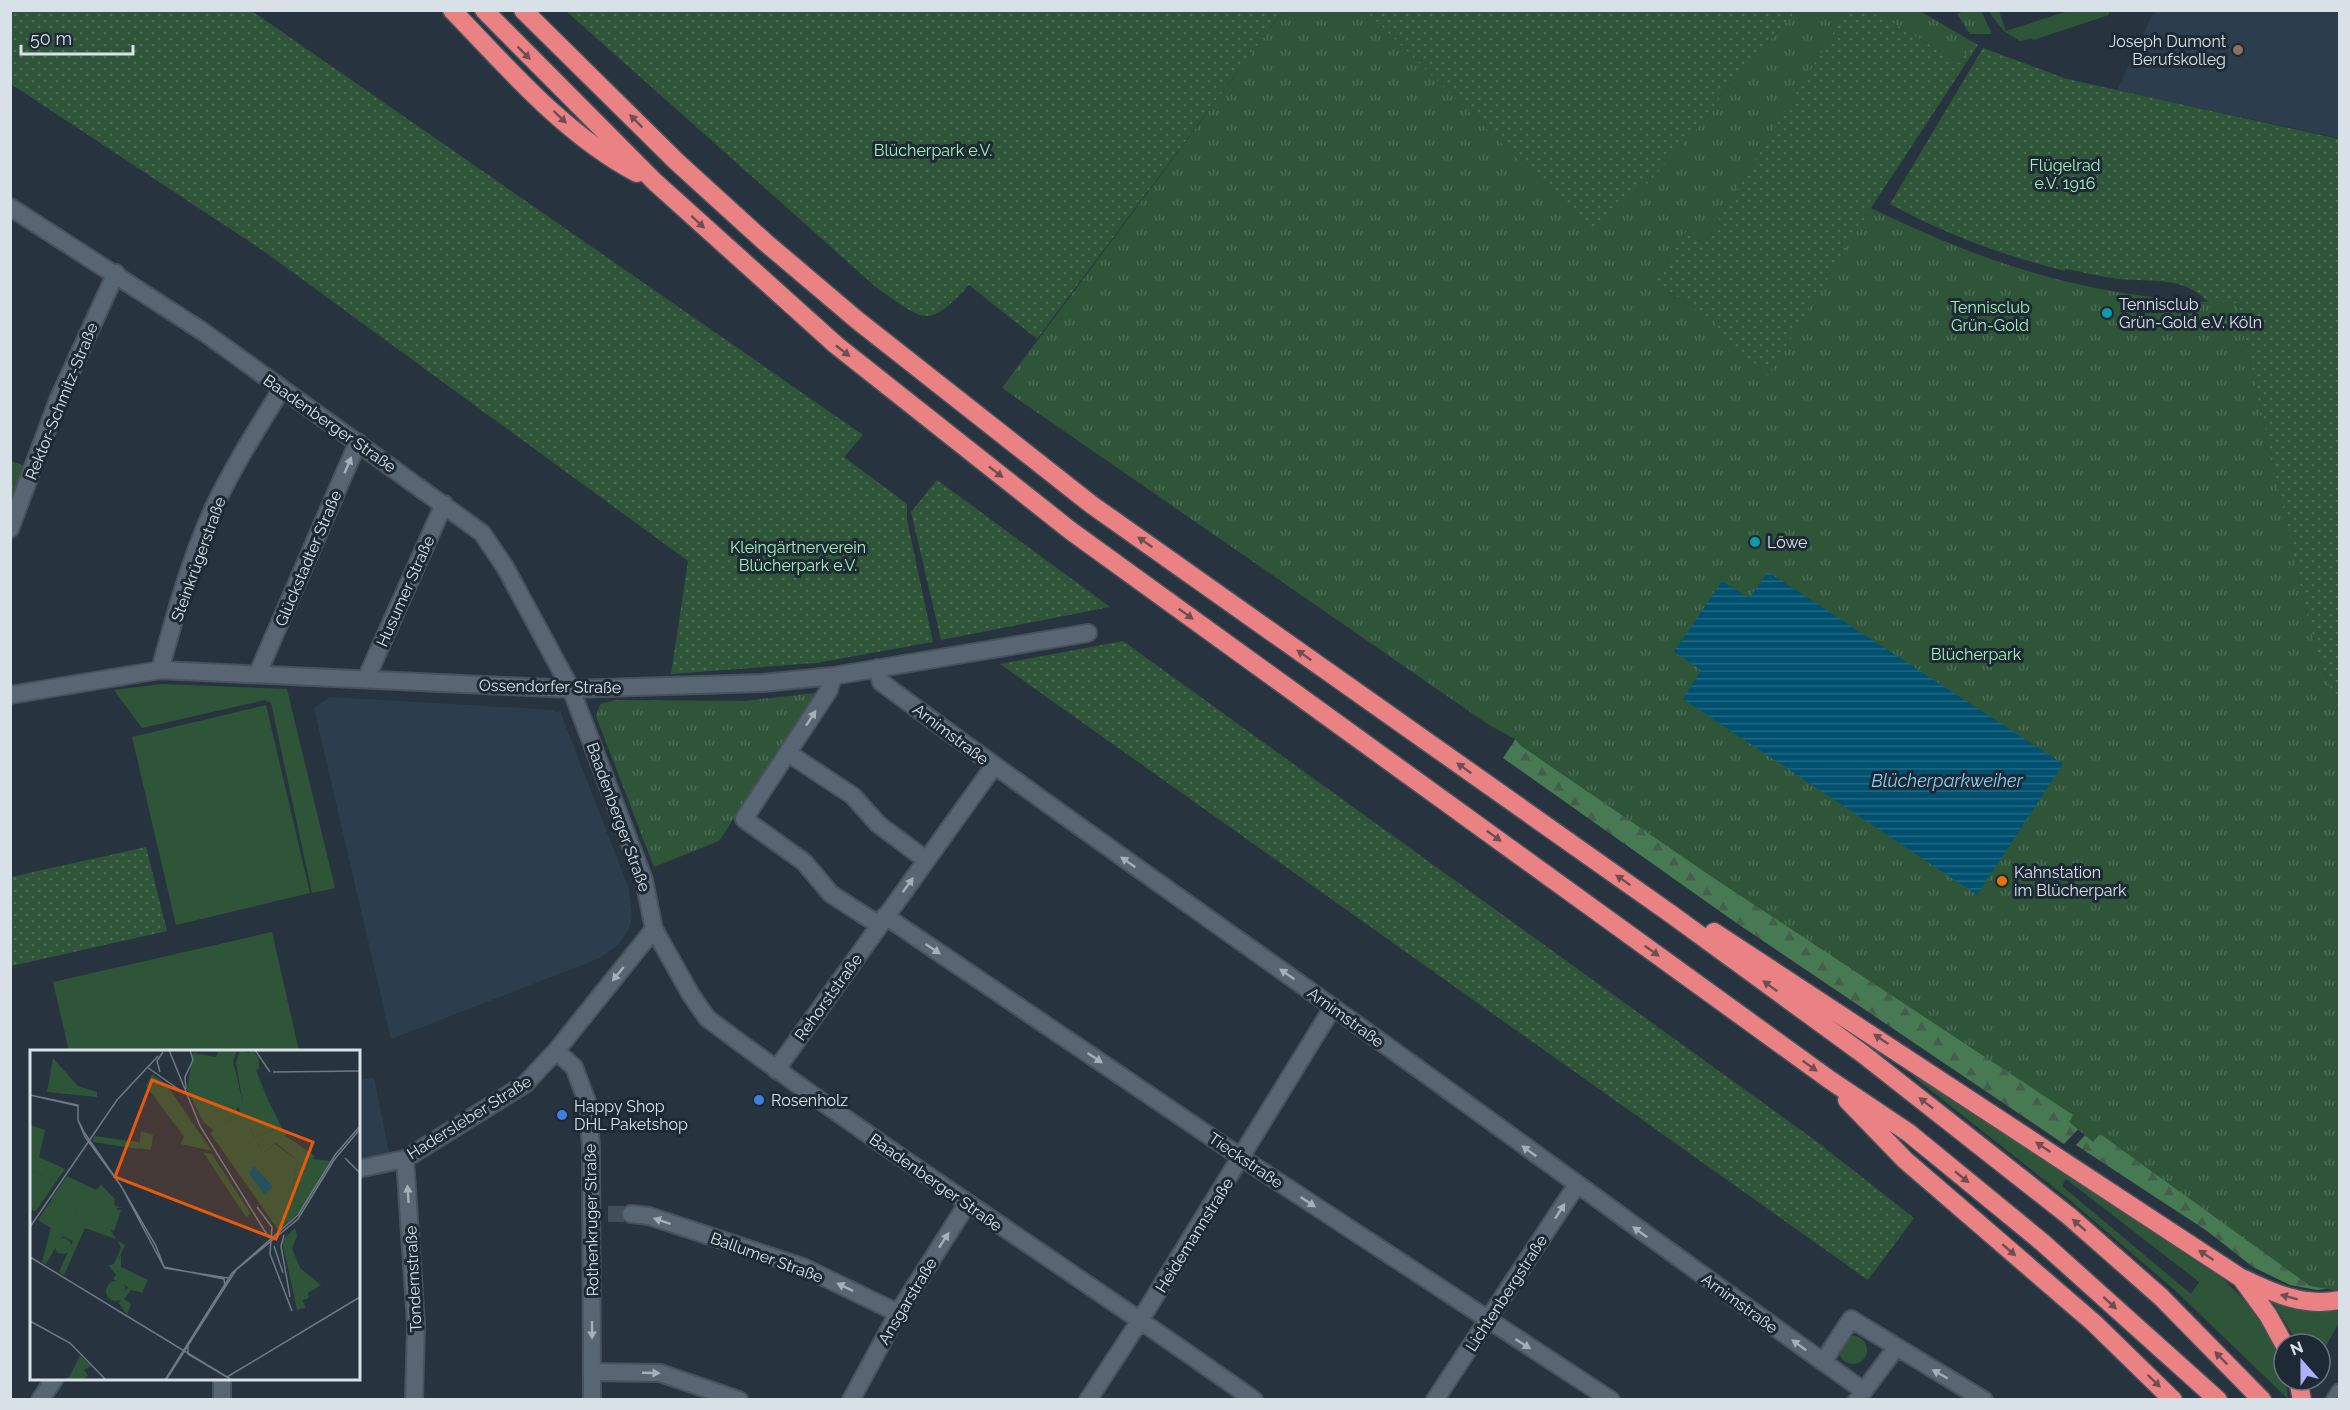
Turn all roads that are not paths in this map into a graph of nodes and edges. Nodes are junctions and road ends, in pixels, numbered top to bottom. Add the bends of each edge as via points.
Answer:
1 (445, 10) edge
2 (452, 10) edge
3 (484, 10) edge
4 (523, 10) edge
5 (488, 47) junction
6 (655, 182) junction
7 (10, 207) edge
8 (116, 273) junction
9 (281, 390) junction
10 (358, 442) junction
11 (444, 504) junction
12 (10, 529) edge
13 (1088, 633) dead end
14 (877, 668) junction
15 (160, 670) junction
16 (258, 673) junction
17 (833, 676) junction
18 (366, 679) junction
19 (571, 689) junction
20 (10, 695) edge
21 (788, 753) junction
22 (994, 766) junction
23 (926, 860) junction
24 (1671, 914) junction
25 (882, 921) junction
26 (654, 929) junction
27 (1333, 1007) junction
28 (556, 1051) junction
29 (776, 1070) junction
30 (1830, 1080) junction
31 (1242, 1158) junction
32 (405, 1159) junction
33 (360, 1169) edge
34 (1576, 1186) junction
35 (967, 1204) junction
36 (632, 1214) tunnel mouth
37 (2241, 1278) junction
38 (2340, 1300) edge
39 (898, 1313) junction
40 (1141, 1319) junction
41 (1488, 1322) junction
42 (2277, 1332) edge
43 (1896, 1348) junction
44 (1823, 1362) junction
45 (593, 1372) junction
46 (54, 1380) edge
47 (222, 1380) edge
48 (2340, 1392) edge
49 (1860, 1395) edge
50 (2173, 1399) edge
51 (40, 1400) edge
52 (222, 1400) edge
53 (414, 1400) edge
54 (592, 1400) edge
55 (739, 1400) edge
56 (851, 1400) edge
57 (1088, 1400) edge
58 (1254, 1400) edge
59 (1435, 1400) edge
60 (1611, 1400) edge
61 (1984, 1400) edge
62 (2217, 1400) edge
63 (2262, 1400) edge
64 (2335, 1400) edge

1 - 5 highway
2 - 5 highway
3 -> 6 highway
24 -> 4 highway via 1092,505 856,320 686,170
5 -> 6 highway via 605,156
6 -> 30 highway via 836,345 1071,531
7 - 8 street, Baadenberger Straße
8 - 9 street, Baadenberger Straße
8 - 12 street, Rektor-Schmitz-Straße via 58,400
9 - 10 street, Baadenberger Straße
9 - 15 street, Steinkrügerstraße via 213,510 182,592
10 - 11 street, Baadenberger Straße
16 -> 10 street, Glückstadter Straße
11 - 18 street, Husumer Straße
11 - 19 street, Baadenberger Straße via 482,533 505,567
13 - 14 street, Ossendorfer Straße
14 - 17 street, Ossendorfer Straße
14 - 22 street, Arnimstraße via 882,682
15 - 16 street, Ossendorfer Straße
15 - 20 street, Ossendorfer Straße
16 - 18 street, Ossendorfer Straße
17 - 19 street, Ossendorfer Straße via 695,687
21 -> 17 street via 830,690
18 - 19 street, Ossendorfer Straße
19 - 26 street, Baadenberger Straße via 644,880
21 - 23 street via 853,796 878,824
21 - 25 street via 744,819 804,862 831,894
22 - 23 street, Rehorststraße
27 -> 22 street, Arnimstraße
25 -> 23 street, Rehorststraße
37 -> 24 highway via 1719,935
63 -> 24 highway via 2161,1297 2069,1216 1863,1054
25 - 29 street, Rehorststraße
25 -> 31 street, Tieckstraße
26 -> 28 street, Hadersleber Straße
26 - 29 street, Baadenberger Straße via 707,1018
27 - 31 street, Heidemannstraße
34 -> 27 street, Arnimstraße
28 - 32 street, Hadersleber Straße via 525,1084
28 -> 45 street, Rothenkruger Straße via 574,1067 588,1104 600,1214
29 - 35 street, Baadenberger Straße
30 -> 50 highway via 1905,1160 2094,1323
30 -> 62 highway via 1909,1133 2033,1235
31 - 40 street, Heidemannstraße
31 -> 41 street, Tieckstraße
32 - 33 street, Hadersleber Straße
53 -> 32 street, Tondernstraße via 416,1325
41 -> 34 street, Lichtenbergstraße
44 -> 34 street, Arnimstraße
39 -> 35 street, Ansgarstraße
35 - 40 street, Baadenberger Straße
39 -> 36 street, Ballumer Straße via 803,1267 649,1216
38 -> 37 highway via 2293,1299
37 - 42 highway
39 - 56 street, Ansgarstraße
40 - 57 street, Heidemannstraße
40 - 58 street, Baadenberger Straße
41 - 59 street, Lichtenbergstraße
41 -> 60 street, Tieckstraße
43 - 44 street via 1851,1320
43 - 49 street
61 -> 43 street
44 - 49 street, Arnimstraße
45 - 54 street, Rothenkruger Straße
45 -> 55 street via 660,1373
46 - 51 street
47 - 52 street
48 - 64 street

